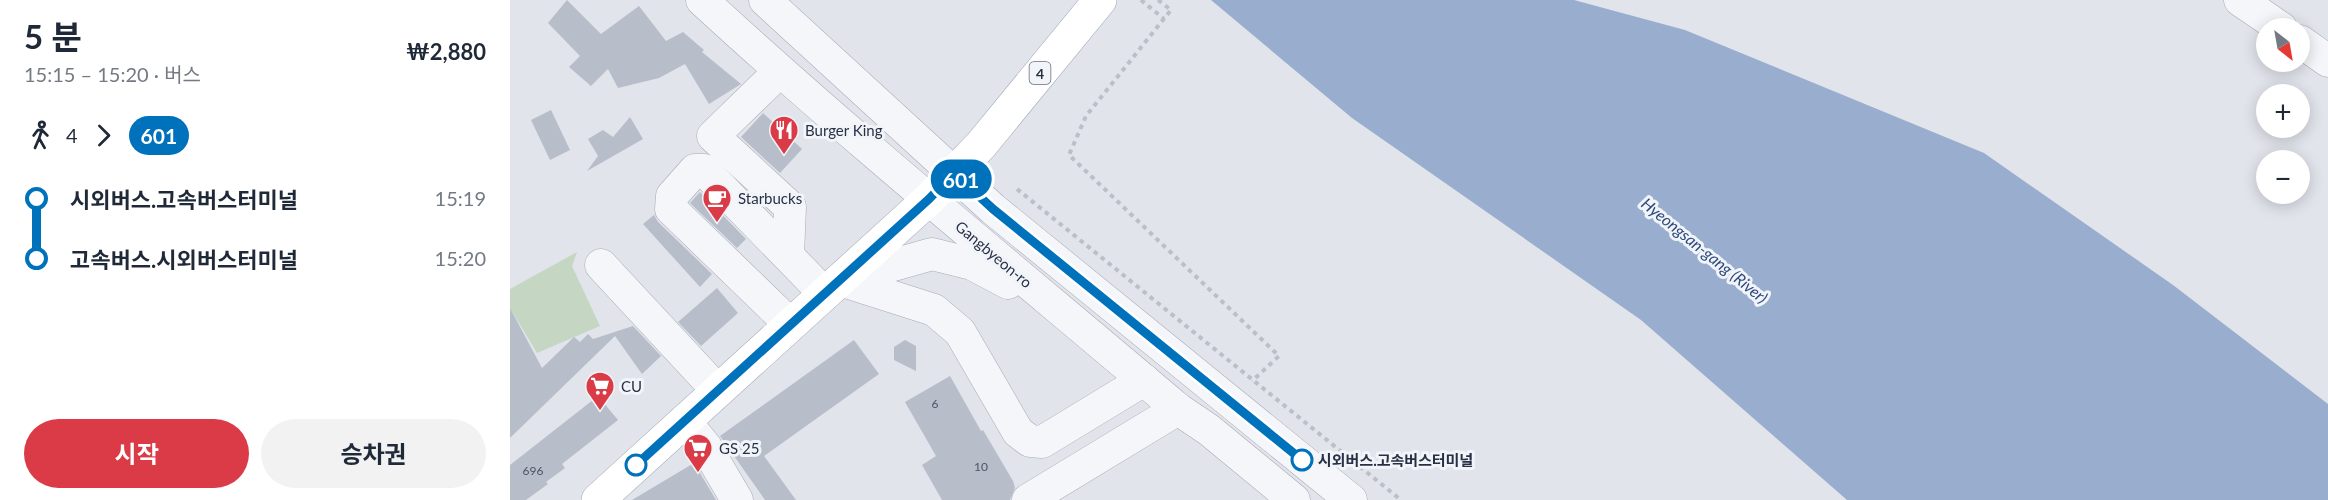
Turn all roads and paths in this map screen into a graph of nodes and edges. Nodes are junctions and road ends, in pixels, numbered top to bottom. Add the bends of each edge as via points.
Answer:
1 (702, 0) edge
2 (765, 0) edge
3 (1100, 0) edge
4 (1141, 0) edge
5 (1158, 0) edge
6 (2240, 0) edge
7 (2266, 18) edge
8 (1164, 20) junction
9 (2310, 48) edge
10 (2328, 61) edge
11 (779, 72) junction
12 (954, 173) junction
13 (1017, 189) dead end
14 (929, 199) junction
15 (788, 255) junction
16 (601, 265) dead end
17 (833, 287) junction
18 (1056, 306) junction
19 (791, 325) junction
20 (1144, 380) junction
21 (1252, 381) junction
22 (718, 391) junction
23 (1178, 409) junction
24 (686, 421) junction
25 (1037, 498) edge
26 (598, 500) edge
27 (737, 500) edge
28 (1294, 500) edge
29 (1351, 500) edge
30 (1401, 500) edge

1 - 11 street, Gangbyeon-ro
2 - 12 street
3 - 12 main road, 4 via 981,146
4 - 8 path
5 - 8 path via 1171,10
6 - 7 street
8 - 21 path via 1086,116 1069,154 1279,356
9 - 10 street
11 - 14 street, Gangbyeon-ro
11 - 15 street via 713,136 790,207
12 - 14 main road, 4
12 - 29 street
13 - 21 path
14 - 17 main road, 4
14 - 18 street, Gangbyeon-ro
15 - 17 street
15 - 19 street via 704,170 695,171 672,196 671,209
16 - 22 street
17 - 18 street via 932,254 972,264 1040,305
17 - 19 main road, 4
17 - 20 street via 934,310 960,332 1018,432 1030,441 1042,442
18 - 20 street, Gangbyeon-ro
19 - 22 main road, 4
20 - 23 street, Gangbyeon-ro
21 - 30 path
22 - 24 main road, 4
23 - 25 street
23 - 28 street, Gangbyeon-ro
24 - 26 main road, 4
24 - 27 street

